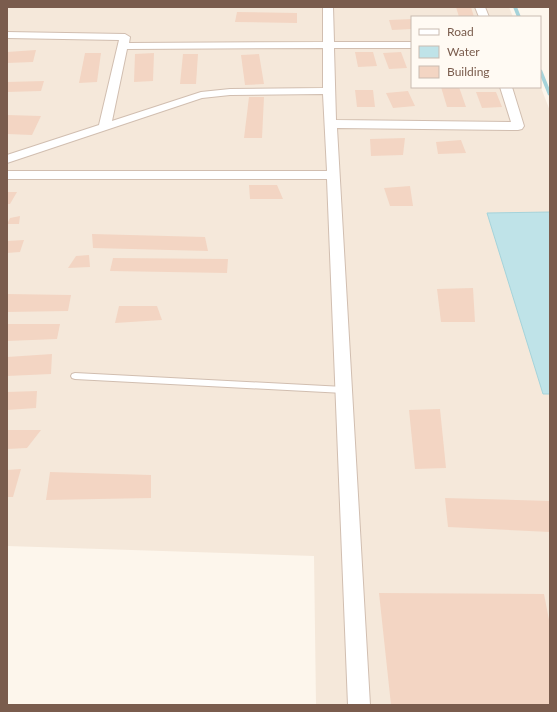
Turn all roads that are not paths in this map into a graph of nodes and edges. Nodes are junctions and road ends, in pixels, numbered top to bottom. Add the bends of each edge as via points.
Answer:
1 (328, 7) edge
2 (7, 35) edge
3 (411, 45) edge
4 (122, 46) junction
5 (329, 46) junction
6 (506, 88) edge
7 (329, 91) junction
8 (331, 124) junction
9 (104, 128) junction
10 (7, 159) edge
11 (7, 175) edge
12 (334, 175) junction
13 (75, 376) dead end
14 (344, 390) junction
15 (359, 705) edge

1 - 5 street
2 - 4 street via 125,37
3 - 5 street
4 - 5 street
4 - 9 street
5 - 7 street
6 - 8 street via 518,126
7 - 8 street
7 - 9 street via 230,92 201,95
8 - 12 street
9 - 10 street
11 - 12 street
12 - 14 street
13 - 14 lane
14 - 15 street

